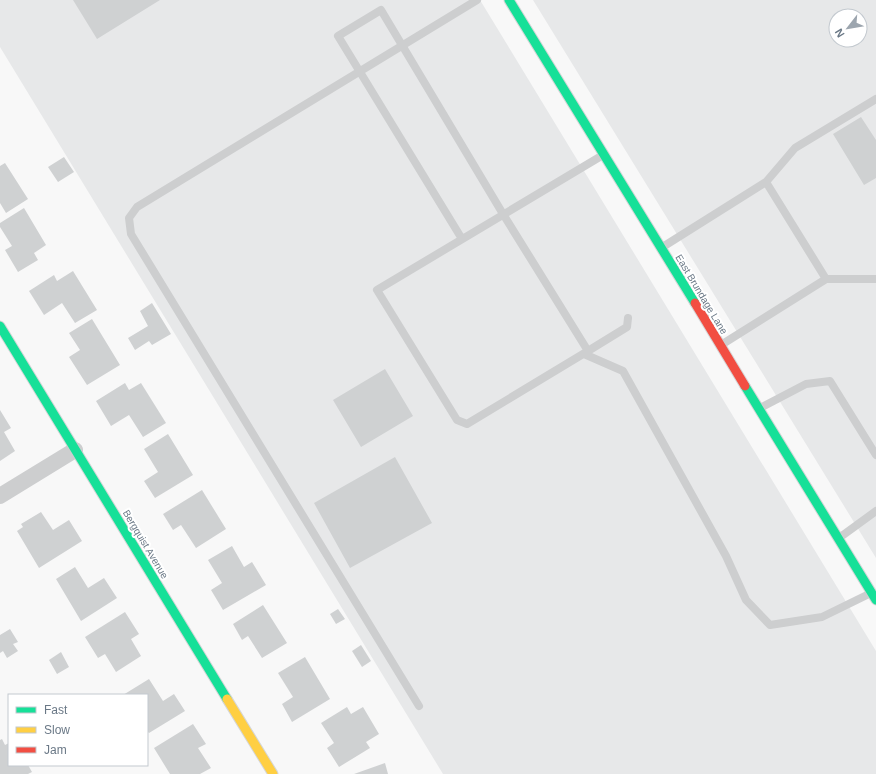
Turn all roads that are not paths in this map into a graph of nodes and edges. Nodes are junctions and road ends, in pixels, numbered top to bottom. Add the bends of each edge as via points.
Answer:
1 (477, 0) edge
2 (509, 0) edge
3 (402, 46) junction
4 (360, 71) junction
5 (876, 99) edge
6 (604, 154) junction
7 (766, 182) junction
8 (503, 214) junction
9 (462, 239) junction
10 (661, 248) junction
11 (826, 279) junction
12 (876, 279) edge
13 (628, 318) dead end
14 (0, 326) edge
15 (720, 345) junction
16 (586, 352) junction
17 (759, 408) junction
18 (75, 450) junction
19 (876, 455) edge
20 (0, 496) edge
21 (876, 511) edge
22 (839, 539) junction
23 (874, 596) edge
24 (419, 706) dead end
25 (273, 774) edge

1 - 3 lane
2 - 6 main road, East Brundage Lane
3 - 4 lane
3 - 4 lane via 381,10 338,36
3 - 8 lane
4 - 9 lane
4 - 24 lane via 137,207 129,218 131,234
5 - 7 lane via 796,148
6 - 8 lane
6 - 10 main road, East Brundage Lane
7 - 10 lane
7 - 11 lane
8 - 9 lane
8 - 16 lane
9 - 16 lane via 377,290 457,420 467,424
10 - 15 main road, East Brundage Lane
11 - 12 lane
11 - 15 lane
13 - 16 lane via 627,327
14 - 18 main road, Bergquist Avenue
15 - 17 main road, East Brundage Lane
16 - 23 lane via 623,371 726,556 746,600 770,625 822,617
17 - 19 lane via 806,384 830,381
17 - 22 main road, East Brundage Lane
18 - 20 street
18 - 25 main road, Bergquist Avenue
21 - 22 lane
22 - 23 main road, East Brundage Lane

